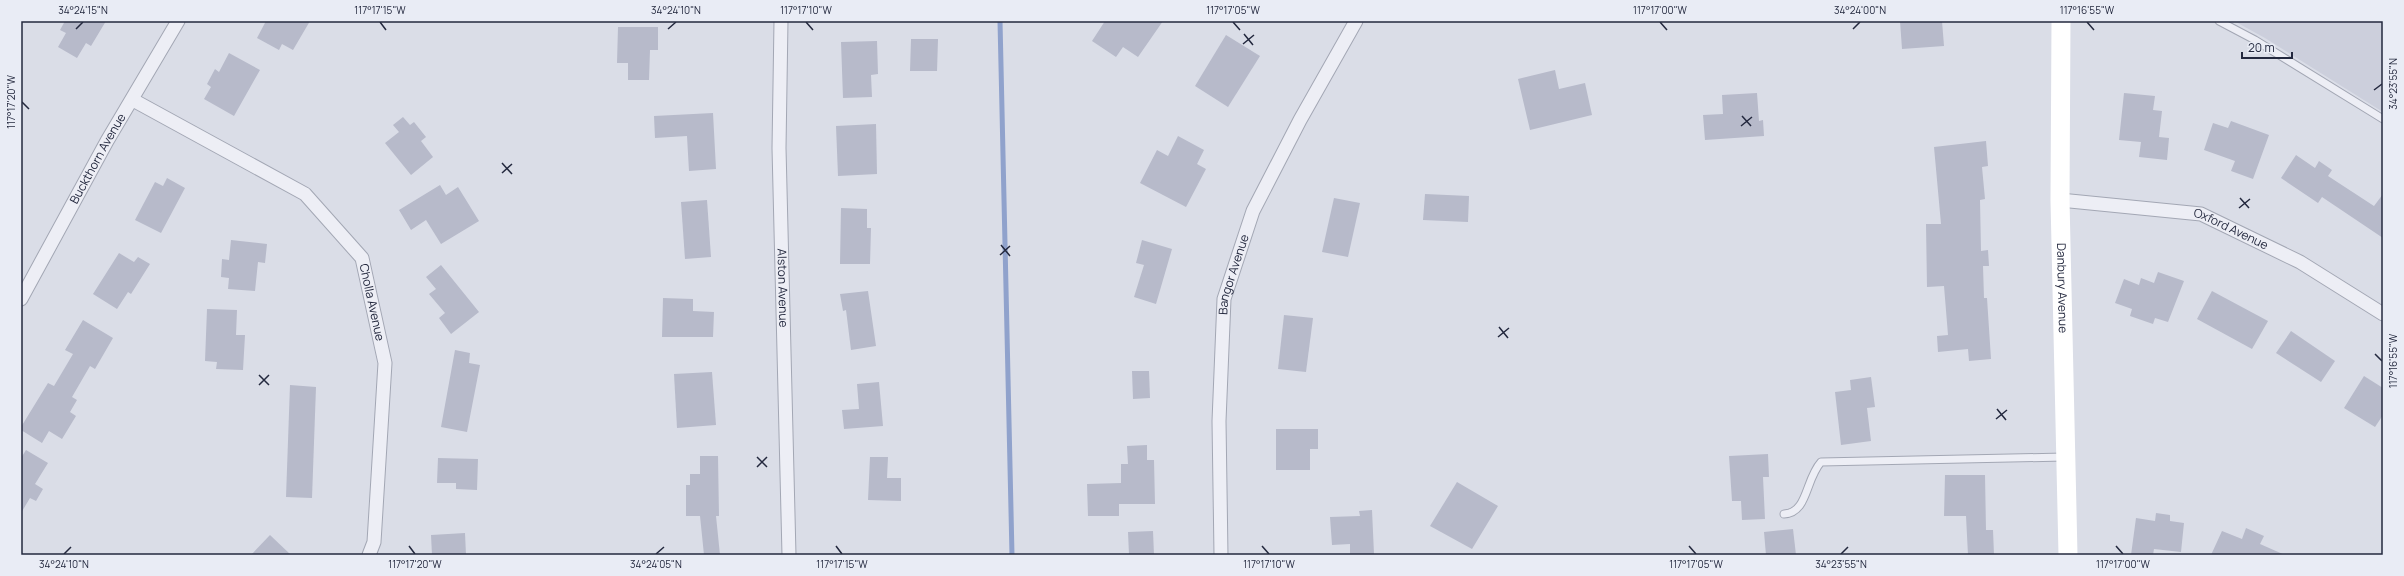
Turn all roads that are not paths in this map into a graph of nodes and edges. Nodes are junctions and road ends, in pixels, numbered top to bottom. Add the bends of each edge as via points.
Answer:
1 (178, 21) edge
2 (781, 21) edge
3 (1356, 21) edge
4 (2061, 21) edge
5 (2219, 21) edge
6 (133, 100) junction
7 (2383, 120) edge
8 (2060, 200) junction
9 (21, 299) edge
10 (2383, 314) edge
11 (2066, 457) junction
12 (1784, 514) dead end
13 (369, 555) edge
14 (789, 555) edge
15 (1221, 555) edge
16 (2068, 555) edge

1 - 6 street, Buckthorn Avenue
2 - 14 street, Alston Avenue via 779,148
3 - 15 street, Bangor Avenue via 1300,120 1253,211 1224,299 1219,421
4 - 8 street, Danbury Avenue
5 - 7 lane via 2255,40
6 - 9 street, Buckthorn Avenue via 107,141
6 - 13 street, Cholla Avenue via 305,194 362,258 385,363 374,542
8 - 10 street, Oxford Avenue via 2201,214 2300,262
8 - 11 street, Danbury Avenue
11 - 12 lane via 1821,462 1815,469 1801,506 1793,514
11 - 16 street, Danbury Avenue

